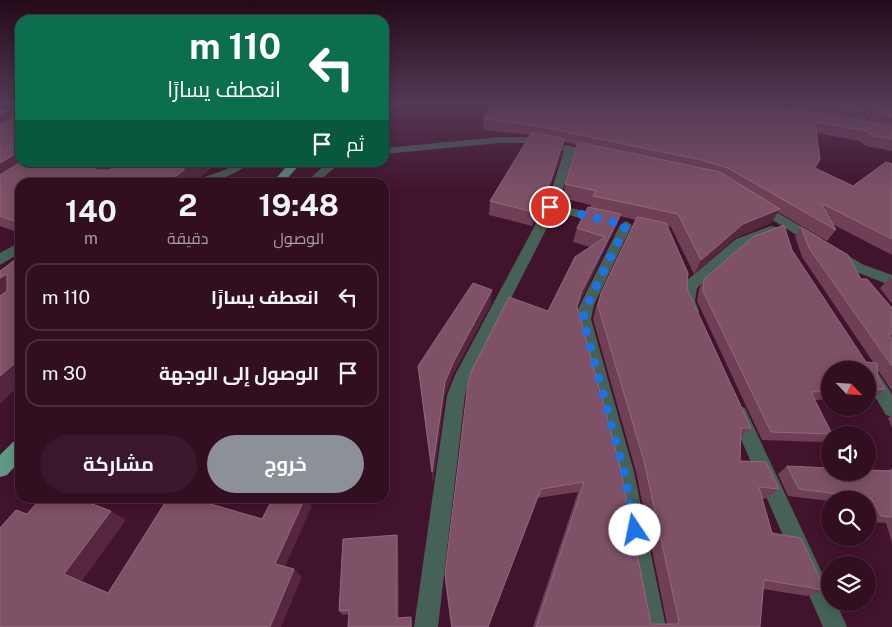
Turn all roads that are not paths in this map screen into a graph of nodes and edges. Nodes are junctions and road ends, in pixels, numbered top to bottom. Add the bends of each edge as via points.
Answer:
1 (570, 149) junction
2 (389, 151) edge
3 (609, 157) edge
4 (237, 167) edge
5 (292, 167) edge
6 (330, 167) edge
7 (210, 178) edge
8 (282, 178) edge
9 (316, 178) edge
10 (750, 200) edge
11 (550, 207) junction
12 (781, 222) junction
13 (787, 242) edge
14 (15, 249) edge
15 (2, 257) edge
16 (15, 260) edge
17 (859, 268) junction
18 (892, 281) edge
19 (869, 289) edge
20 (700, 328) edge
21 (876, 385) edge
22 (733, 401) edge
23 (892, 409) edge
24 (15, 453) edge
25 (0, 468) edge
26 (426, 627) edge
27 (654, 627) edge
28 (835, 627) edge

1 - 2 street via 526,140 500,140
1 - 3 street
1 - 11 street
4 - 7 street
5 - 8 main road
6 - 9 street
10 - 12 street
11 - 26 street via 461,380 456,396
11 - 27 street via 633,226 587,305 583,319 624,472
12 - 13 street
12 - 17 street
12 - 20 street via 741,242 706,274 688,282 688,301
14 - 15 street
15 - 16 street
17 - 18 street
17 - 19 street
21 - 23 street
22 - 28 street
24 - 25 main road

